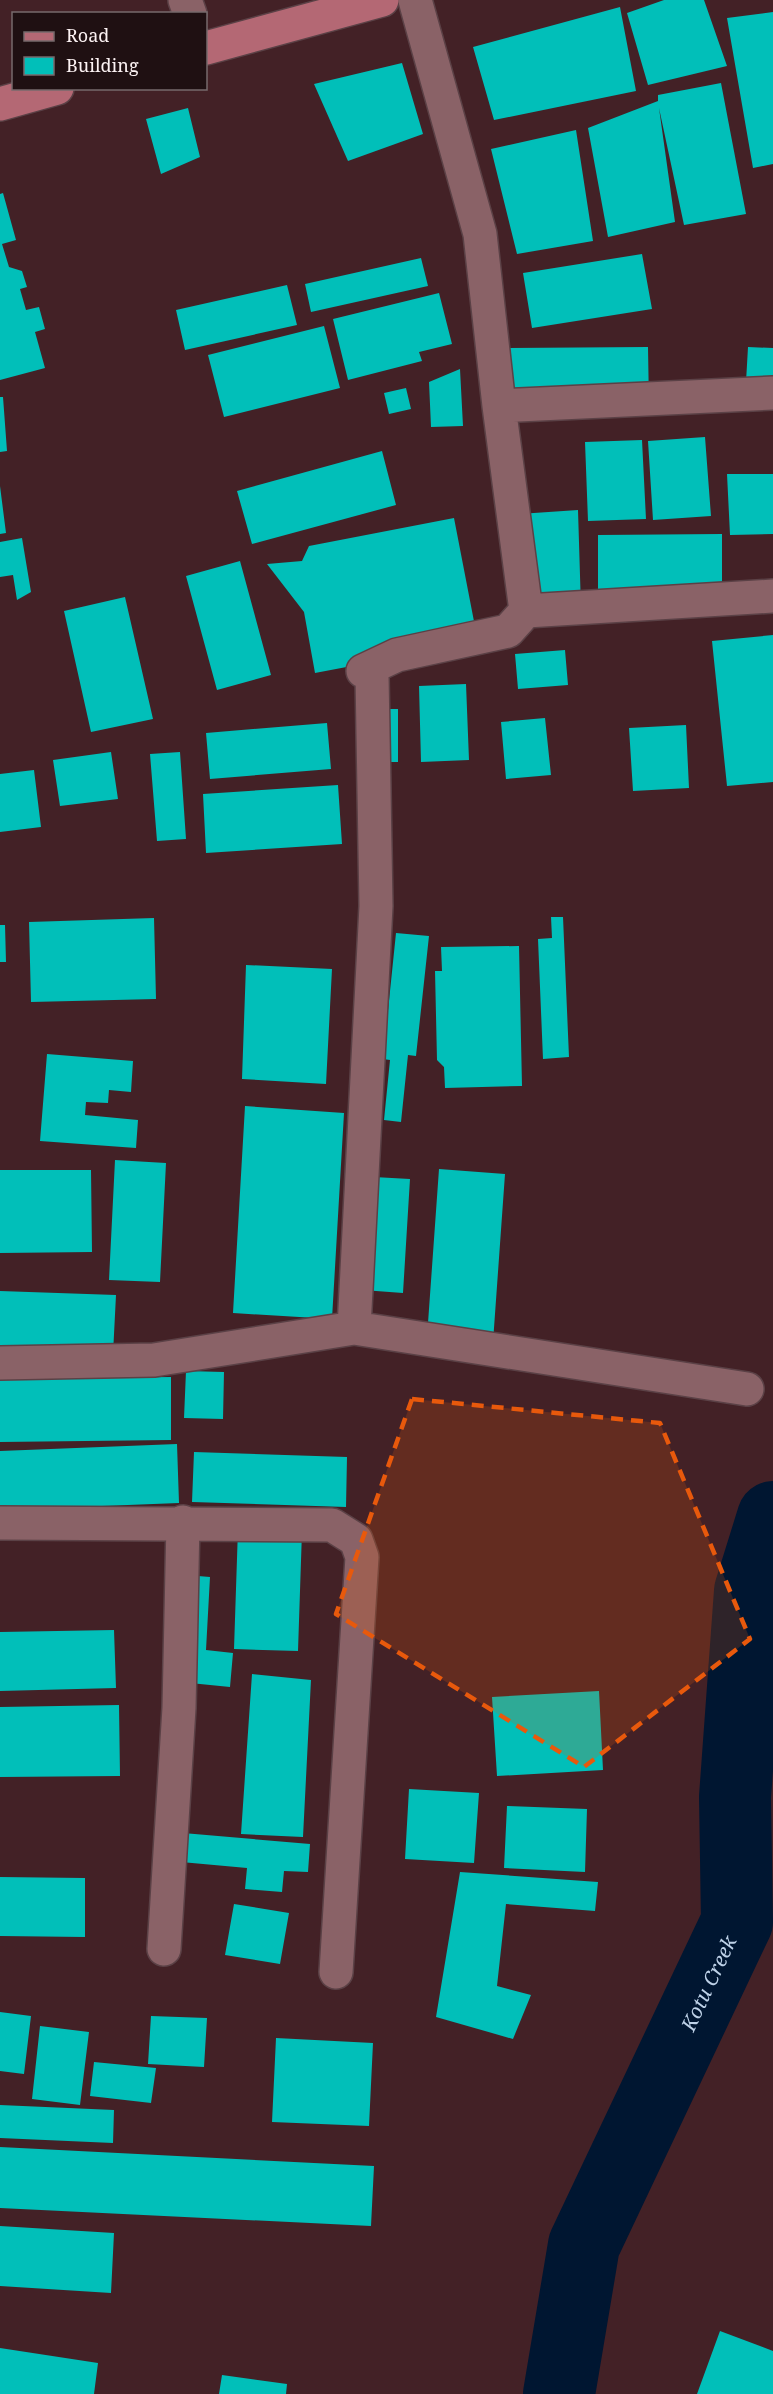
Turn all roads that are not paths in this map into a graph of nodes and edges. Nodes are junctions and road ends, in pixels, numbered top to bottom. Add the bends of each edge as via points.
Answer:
1 (382, 0) edge
2 (415, 0) edge
3 (323, 8) edge
4 (207, 48) edge
5 (50, 90) edge
6 (0, 104) edge
7 (773, 393) edge
8 (499, 406) junction
9 (773, 596) edge
10 (526, 611) junction
11 (354, 1328) junction
12 (0, 1364) edge
13 (747, 1389) dead end
14 (183, 1522) junction
15 (0, 1523) edge
16 (164, 1949) dead end
17 (336, 1972) dead end

1 - 3 main road
2 - 8 street via 480,234
3 - 4 main road
5 - 6 main road
7 - 8 street
8 - 10 street
9 - 10 street
10 - 11 street via 508,631 397,655 363,671 372,675 376,906
11 - 12 street via 154,1360
11 - 13 street
14 - 15 street
14 - 16 street via 179,1708
14 - 17 street via 332,1525 356,1540 362,1557

